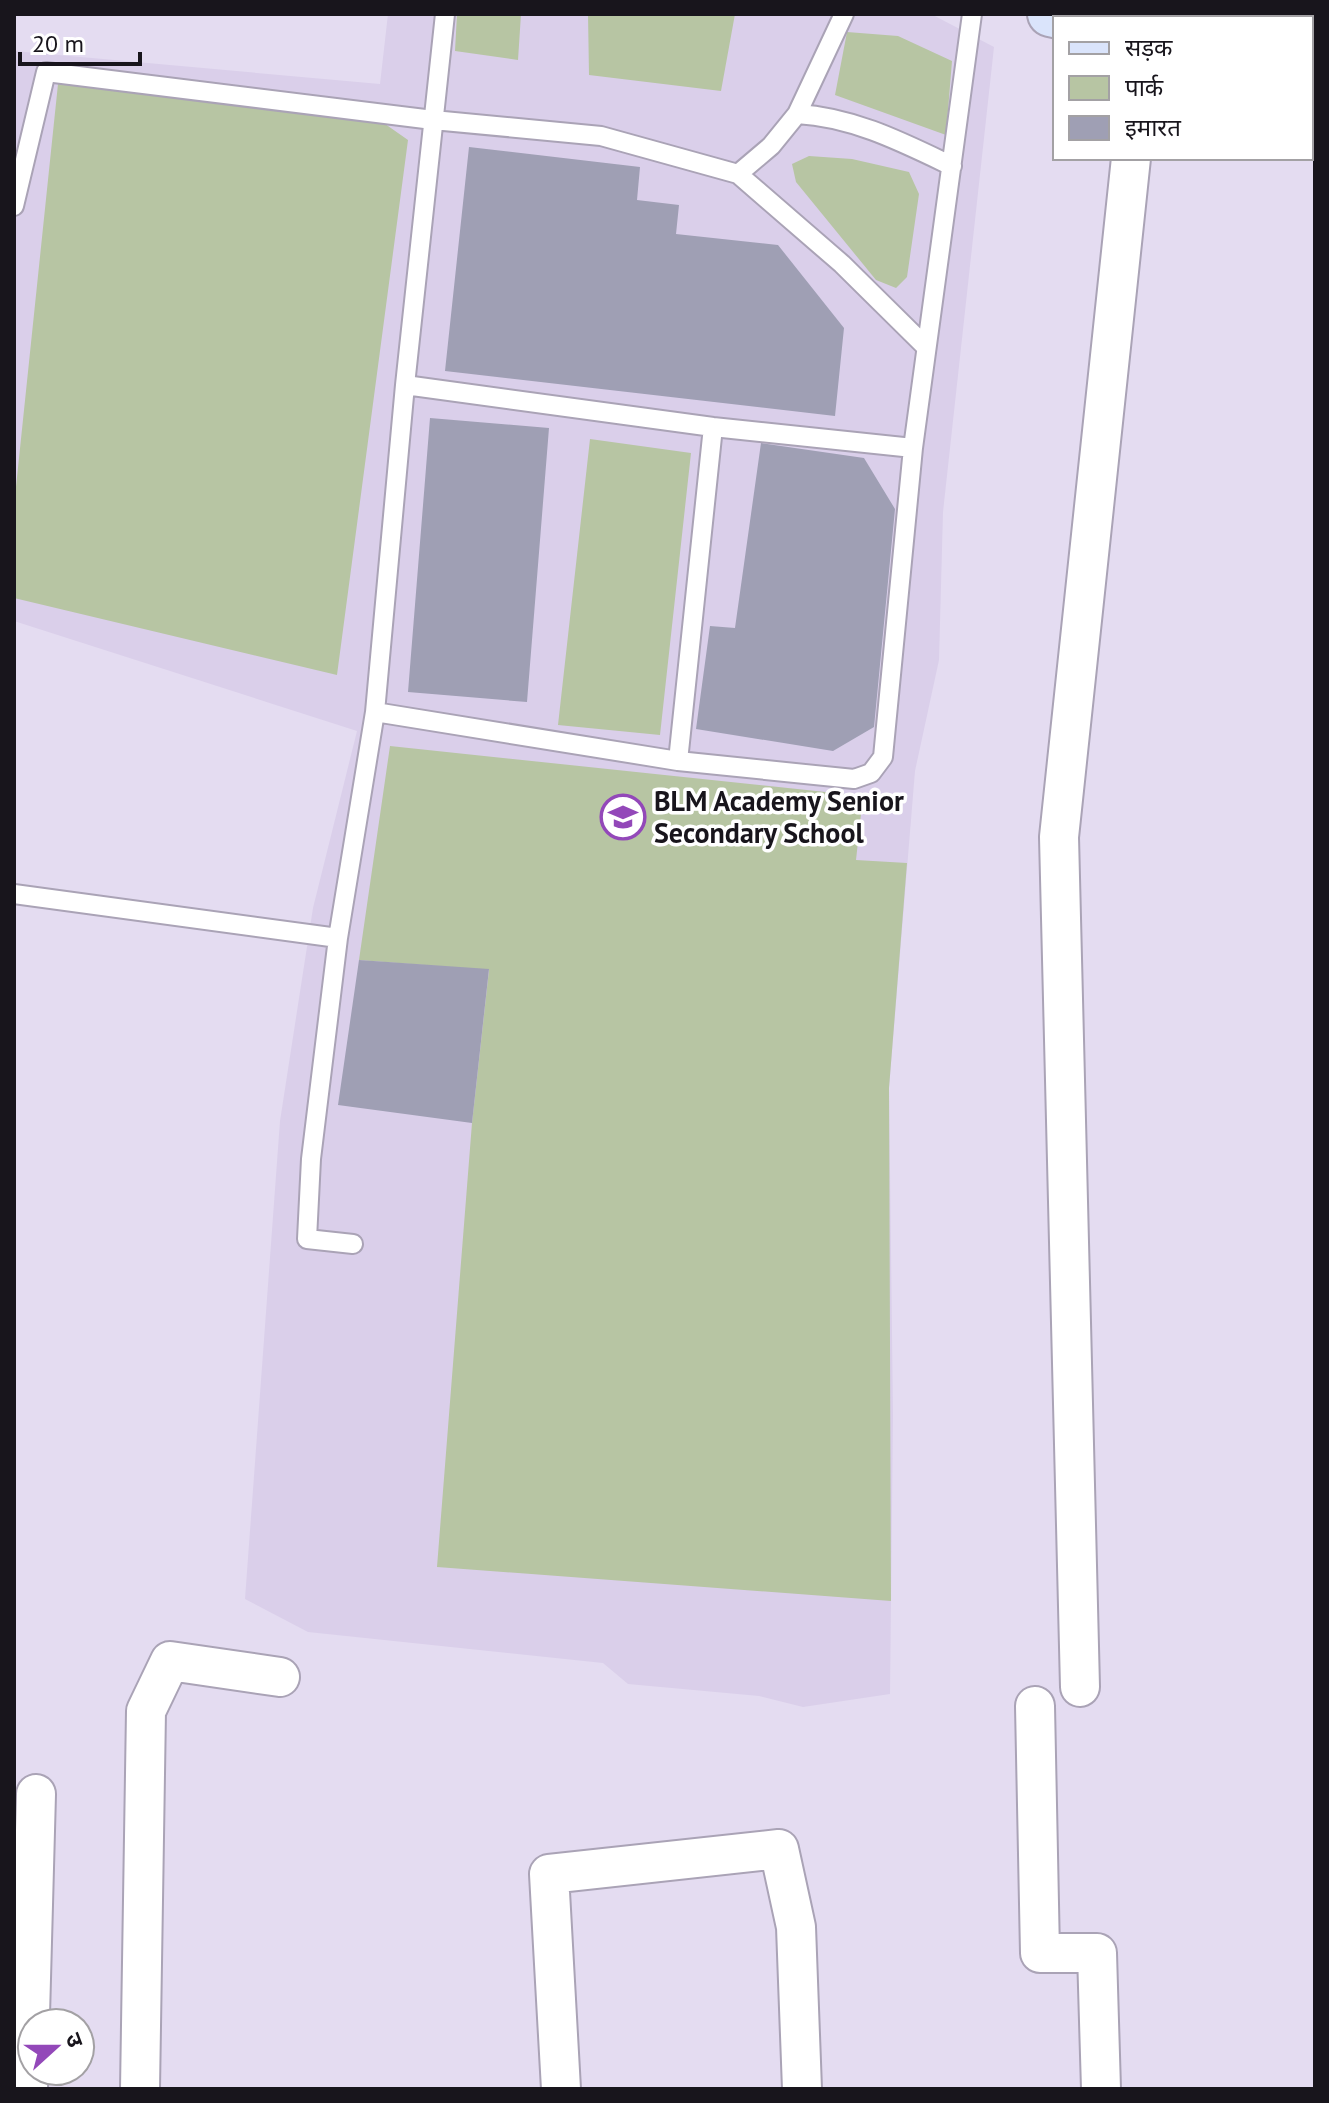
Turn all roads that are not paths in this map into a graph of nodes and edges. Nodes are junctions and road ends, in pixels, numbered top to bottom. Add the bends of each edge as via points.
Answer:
1 (445, 14) edge
2 (844, 14) edge
3 (972, 14) edge
4 (797, 114) junction
5 (433, 120) junction
6 (1131, 160) edge
7 (952, 166) junction
8 (738, 174) junction
9 (14, 206) edge
10 (926, 347) junction
11 (405, 385) junction
12 (713, 427) junction
13 (913, 448) junction
14 (375, 712) junction
15 (678, 761) junction
16 (14, 894) edge
17 (338, 938) junction
18 (353, 1244) dead end
19 (280, 1677) dead end
20 (1080, 1687) dead end
21 (1035, 1706) dead end
22 (36, 1794) dead end
23 (28, 2089) edge
24 (140, 2089) edge
25 (561, 2089) edge
26 (802, 2089) edge
27 (1101, 2089) edge

1 - 5 lane
2 - 4 lane
3 - 7 lane
4 - 7 lane via 825,116 886,134
4 - 8 lane
5 - 8 lane via 601,136
5 - 9 lane via 46,72
5 - 11 lane
6 - 20 street via 1059,837
7 - 10 lane
8 - 10 lane via 842,264
10 - 13 lane
11 - 12 lane
11 - 14 lane
12 - 13 lane
12 - 15 lane
13 - 15 lane via 883,757 871,773 854,779
14 - 15 lane
14 - 17 lane
16 - 17 lane
17 - 18 lane via 311,1159 307,1239
19 - 24 street via 170,1661 146,1711
21 - 27 street via 1040,1953 1097,1953
22 - 23 street
25 - 26 street via 549,1874 779,1849 796,1927

